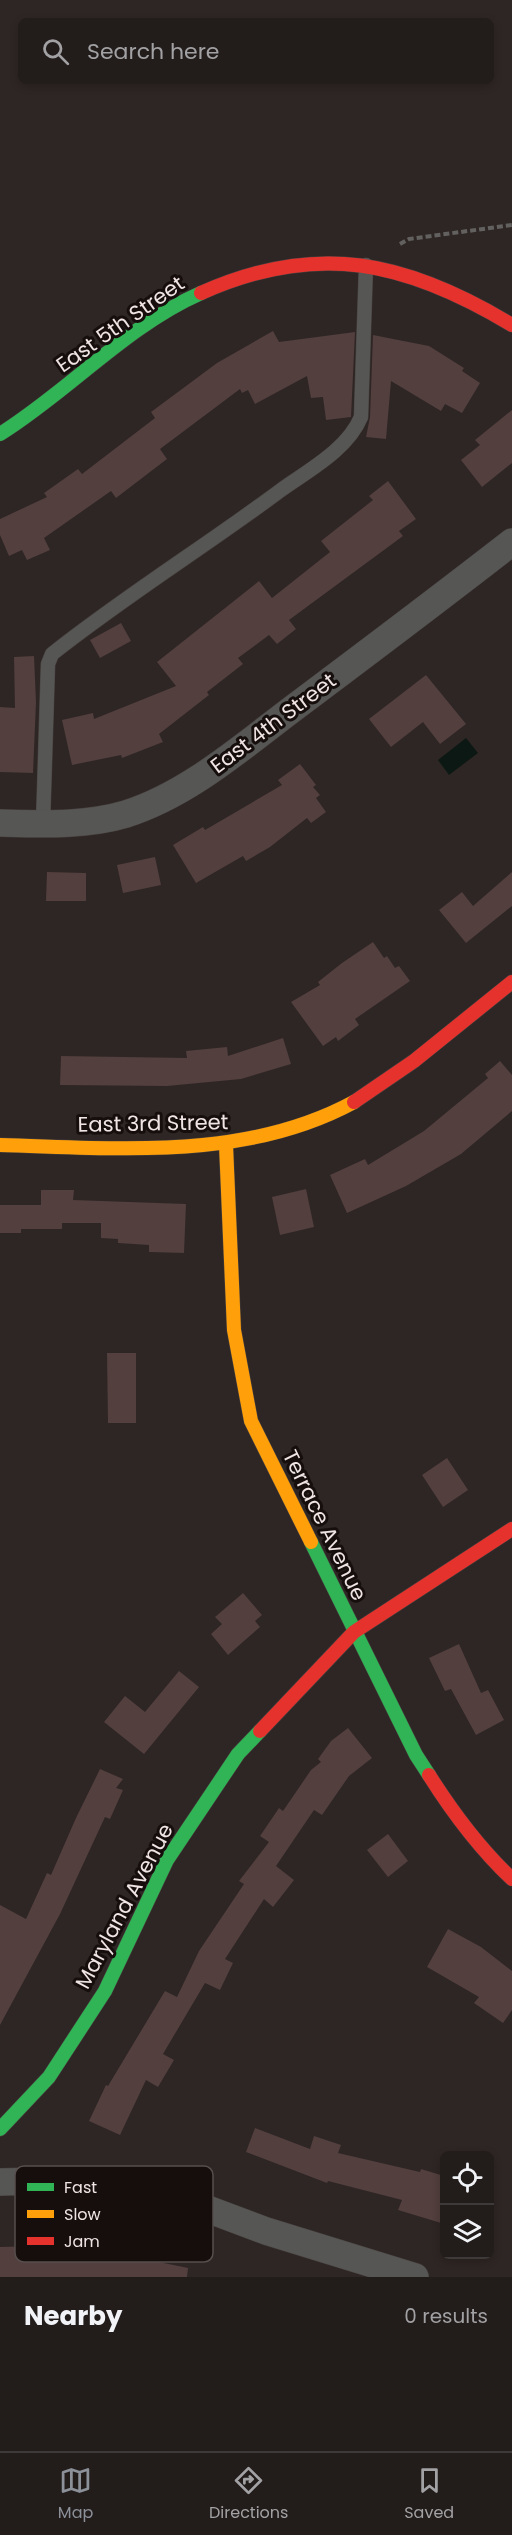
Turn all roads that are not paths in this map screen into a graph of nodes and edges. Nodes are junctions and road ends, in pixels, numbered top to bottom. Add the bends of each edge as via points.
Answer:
1 (366, 265) junction
2 (512, 325) edge
3 (0, 434) edge
4 (512, 542) edge
5 (0, 823) edge
6 (43, 824) junction
7 (512, 982) edge
8 (0, 1145) edge
9 (226, 1145) junction
10 (512, 1529) edge
11 (354, 1632) junction
12 (512, 1879) edge
13 (0, 2129) edge
14 (0, 2182) edge
15 (15, 2182) edge
16 (213, 2211) edge
17 (415, 2277) edge

1 - 2 street, East 5th Street via 405,273 441,287
1 - 3 street, East 5th Street via 333,261 296,263 224,281 164,314
1 - 6 lane via 361,417 355,432 228,530 52,654 48,664
4 - 6 street, East 4th Street via 198,779 126,814 87,822
5 - 6 street, East 4th Street
7 - 9 street, East 3rd Street via 390,1080 351,1104 310,1123
8 - 9 street, East 3rd Street
9 - 11 street, Terrace Avenue via 234,1330 251,1421
10 - 11 street, Maryland Avenue
11 - 12 street, Terrace Avenue via 416,1755 452,1811
11 - 13 street, Maryland Avenue via 238,1754 167,1860 105,1991 49,2078
14 - 15 street
16 - 17 street

